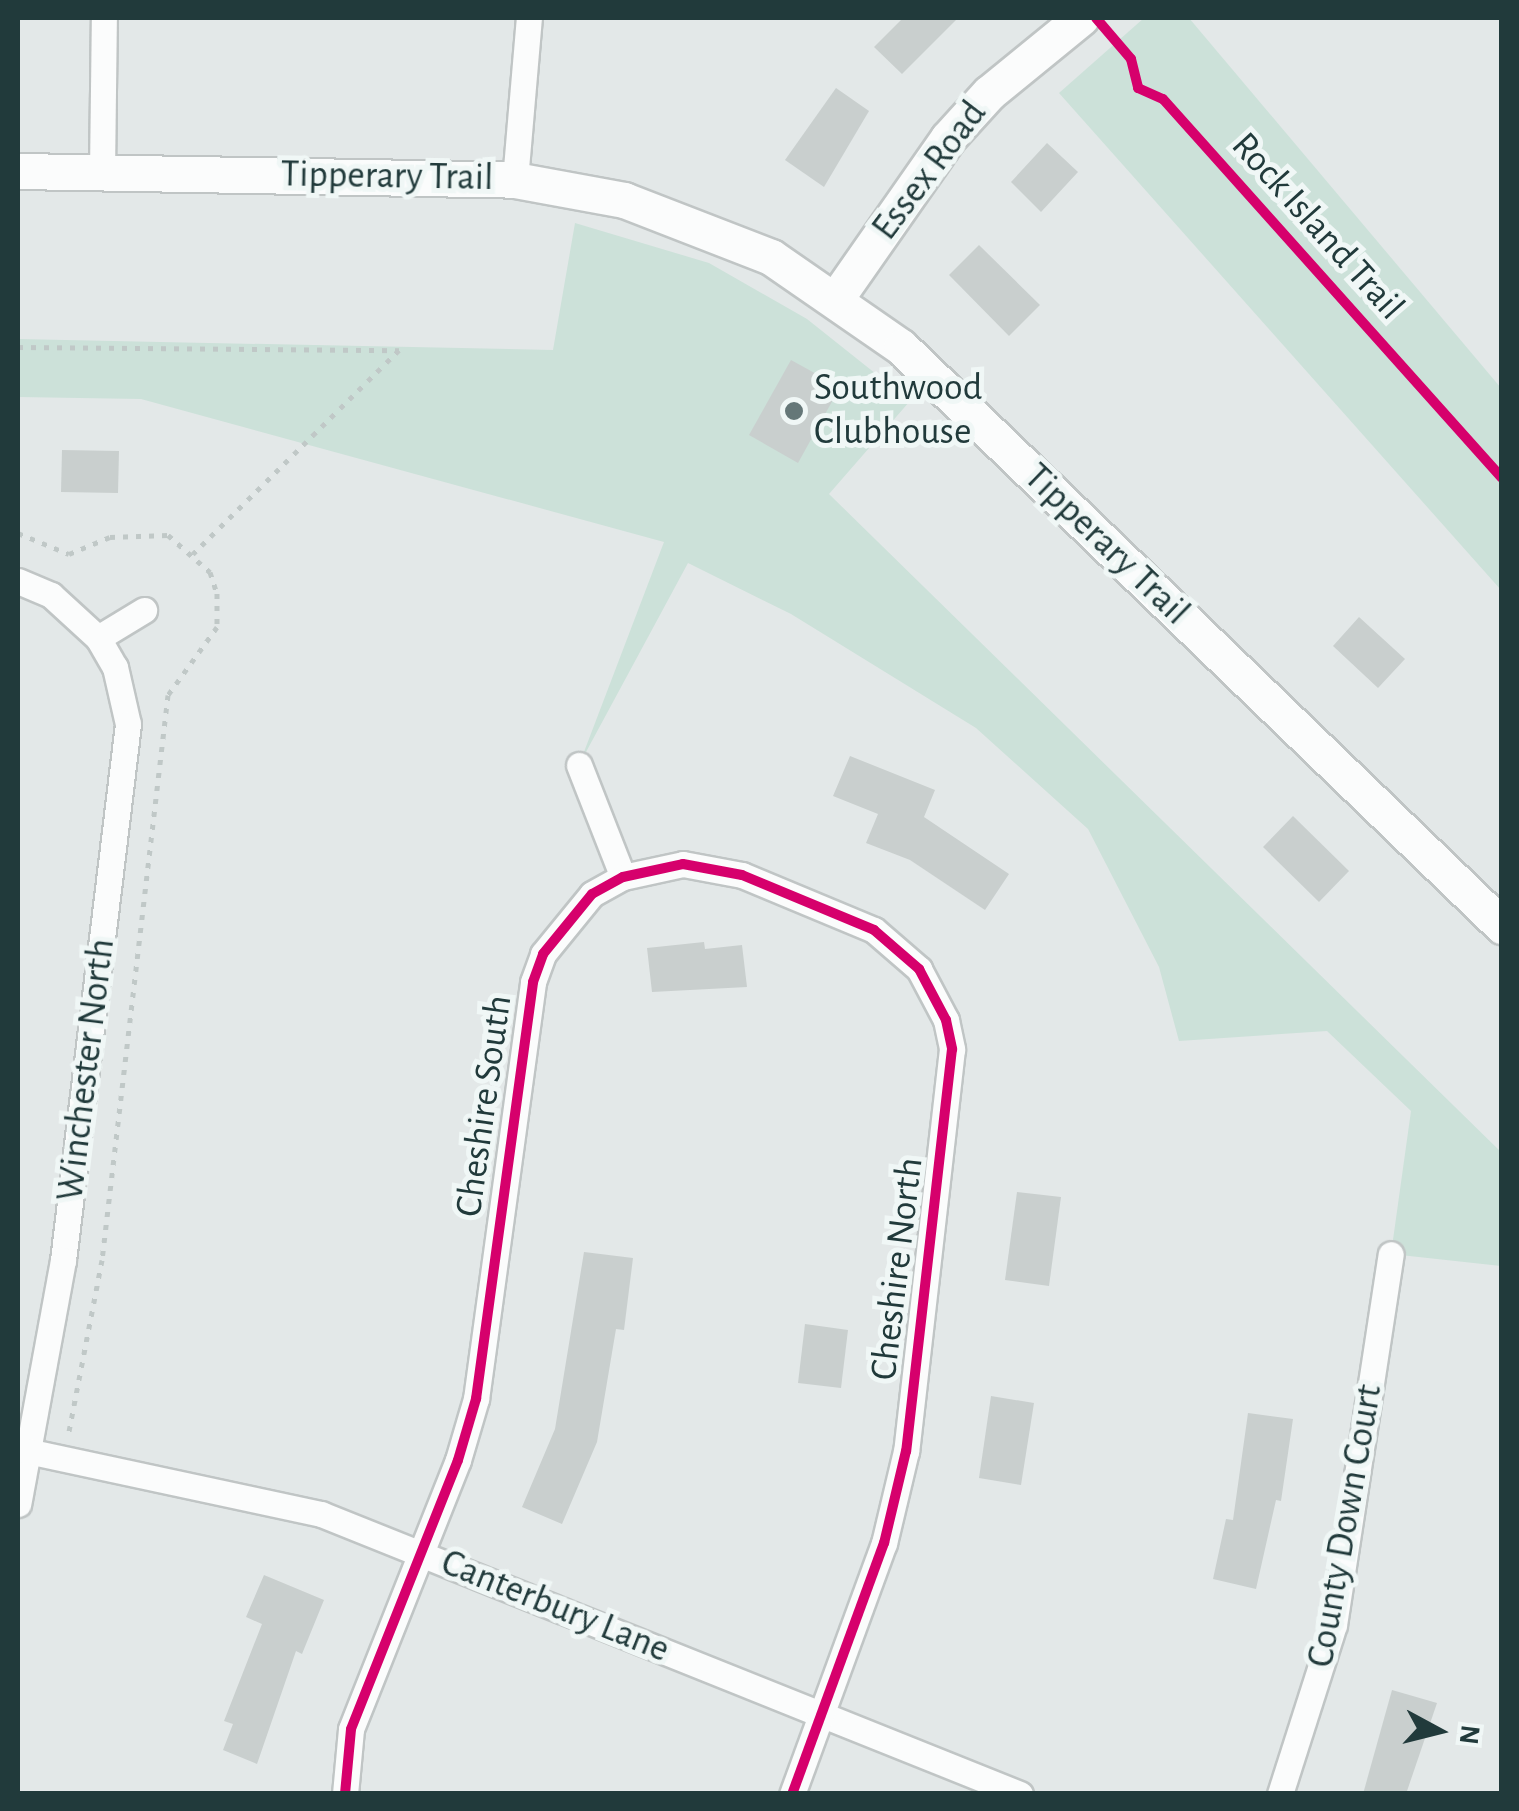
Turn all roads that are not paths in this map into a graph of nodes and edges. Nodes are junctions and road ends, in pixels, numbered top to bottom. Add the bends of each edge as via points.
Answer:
1 (104, 18) edge
2 (529, 18) edge
3 (1081, 18) edge
4 (18, 171) edge
5 (102, 172) junction
6 (516, 180) junction
7 (837, 298) junction
8 (18, 581) edge
9 (144, 610) dead end
10 (98, 638) junction
11 (579, 765) dead end
12 (623, 877) junction
13 (798, 898) joint
14 (1502, 926) edge
15 (1391, 1254) dead end
16 (22, 1450) edge
17 (18, 1504) edge
18 (421, 1553) junction
19 (821, 1714) junction
20 (345, 1794) edge
21 (792, 1794) edge
22 (1020, 1794) edge
23 (1280, 1794) edge

1 - 5 street
2 - 6 street
3 - 7 street, Essex Road via 989,93 948,138
4 - 5 street, Tipperary Trail
5 - 6 street, Tipperary Trail
6 - 7 street, Tipperary Trail via 624,200 699,224
7 - 14 street, Tipperary Trail via 901,347
8 - 10 street, Winchester North via 51,595
9 - 10 street
10 - 16 street, Winchester North via 124,694 127,749 64,1260
11 - 12 street
12 - 13 street, Cheshire South via 654,867 712,867
12 - 18 street, Cheshire South via 564,920 532,982 476,1399
13 - 19 street, Cheshire North via 899,948 935,994 952,1049 906,1451 884,1544
15 - 23 street, County Down Court via 1334,1625
16 - 17 street, Winchester North
16 - 18 street, Canterbury Lane via 259,1496
18 - 19 street, Canterbury Lane
18 - 20 street, Cheshire South via 351,1729
19 - 21 street, Cheshire North
19 - 22 street, Canterbury Lane

